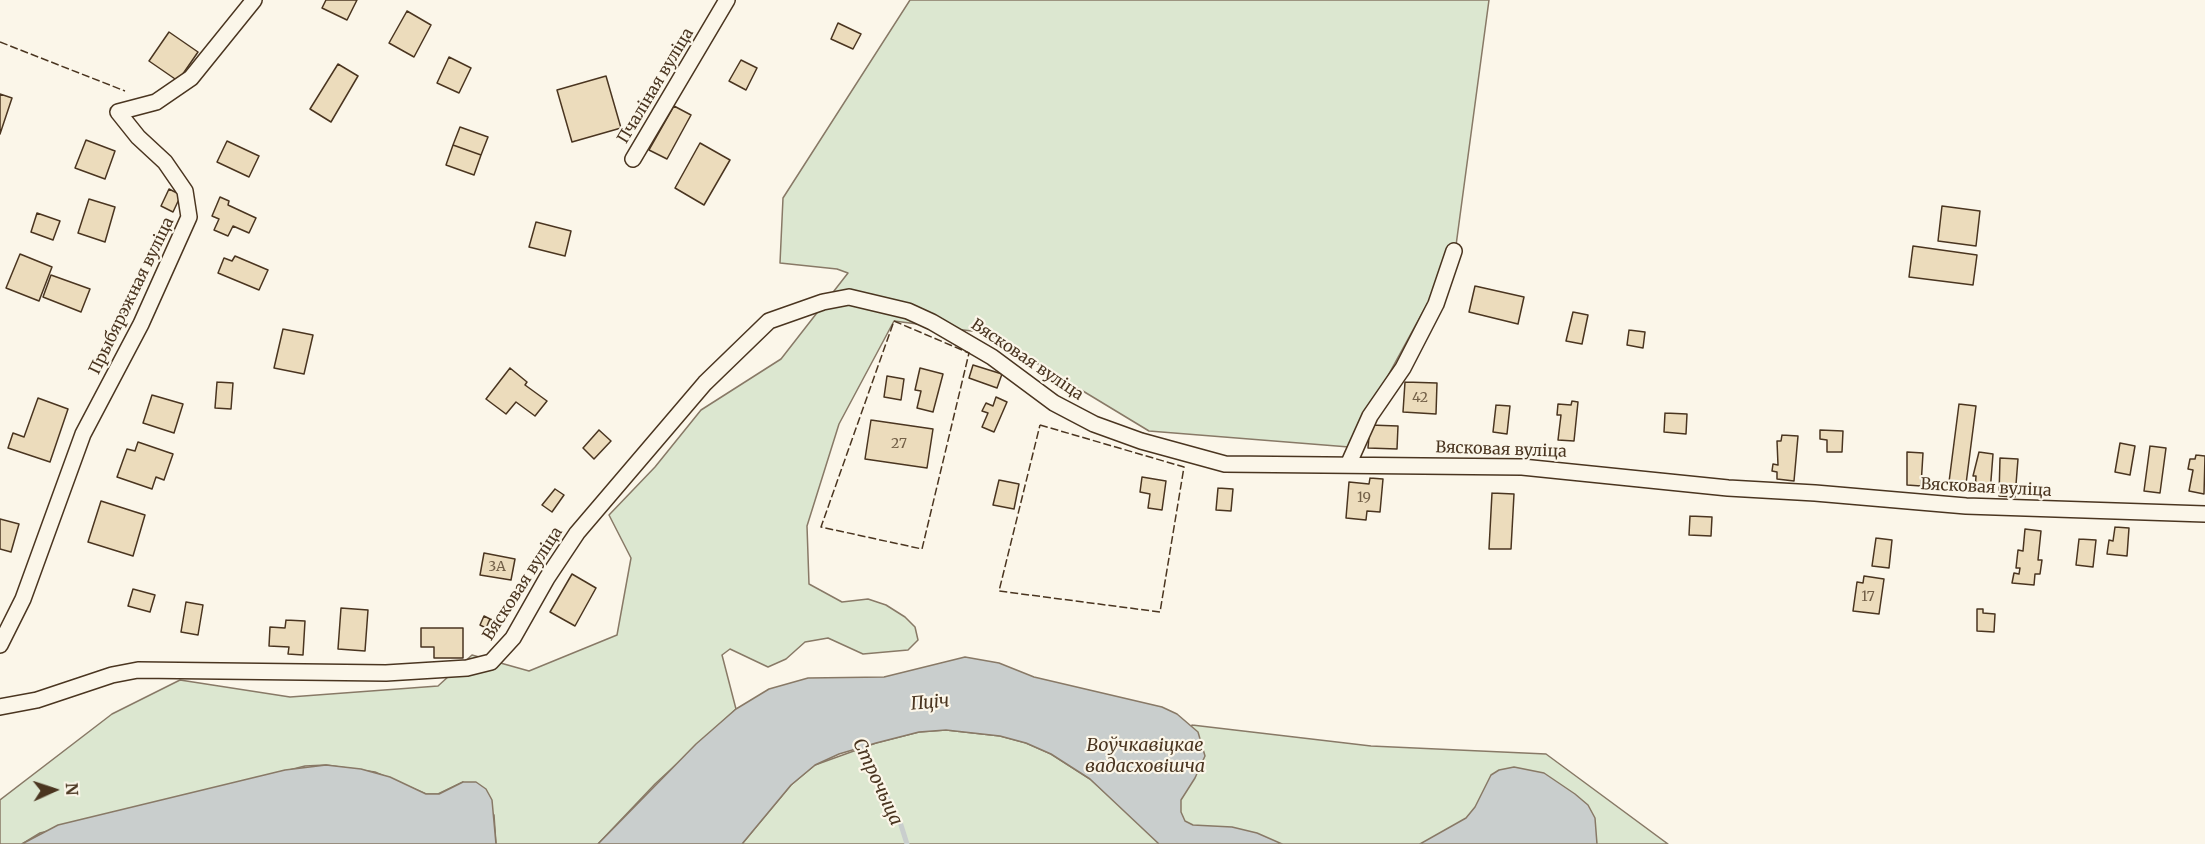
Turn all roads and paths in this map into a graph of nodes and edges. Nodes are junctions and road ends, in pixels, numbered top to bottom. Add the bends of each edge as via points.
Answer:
1 (254, 0) edge
2 (727, 0) edge
3 (633, 159) dead end
4 (1454, 251) dead end
5 (1348, 465) junction
6 (2205, 514) edge
7 (0, 645) edge
8 (0, 707) edge

1 - 7 street, Прыбярэжная вуліца via 191,78 156,102 118,112 165,162 185,191 189,217 141,324 82,434 23,599
2 - 3 street, Пчаліная вуліца
4 - 5 street via 1436,304 1403,368 1370,416
5 - 6 street, Вясковая вуліца via 1522,467 1966,506
5 - 8 street, Вясковая вуліца via 1225,464 1141,441 1074,414 984,352 932,322 908,311 849,297 769,321 705,383 577,533 513,638 491,662 467,668 387,673 138,670

